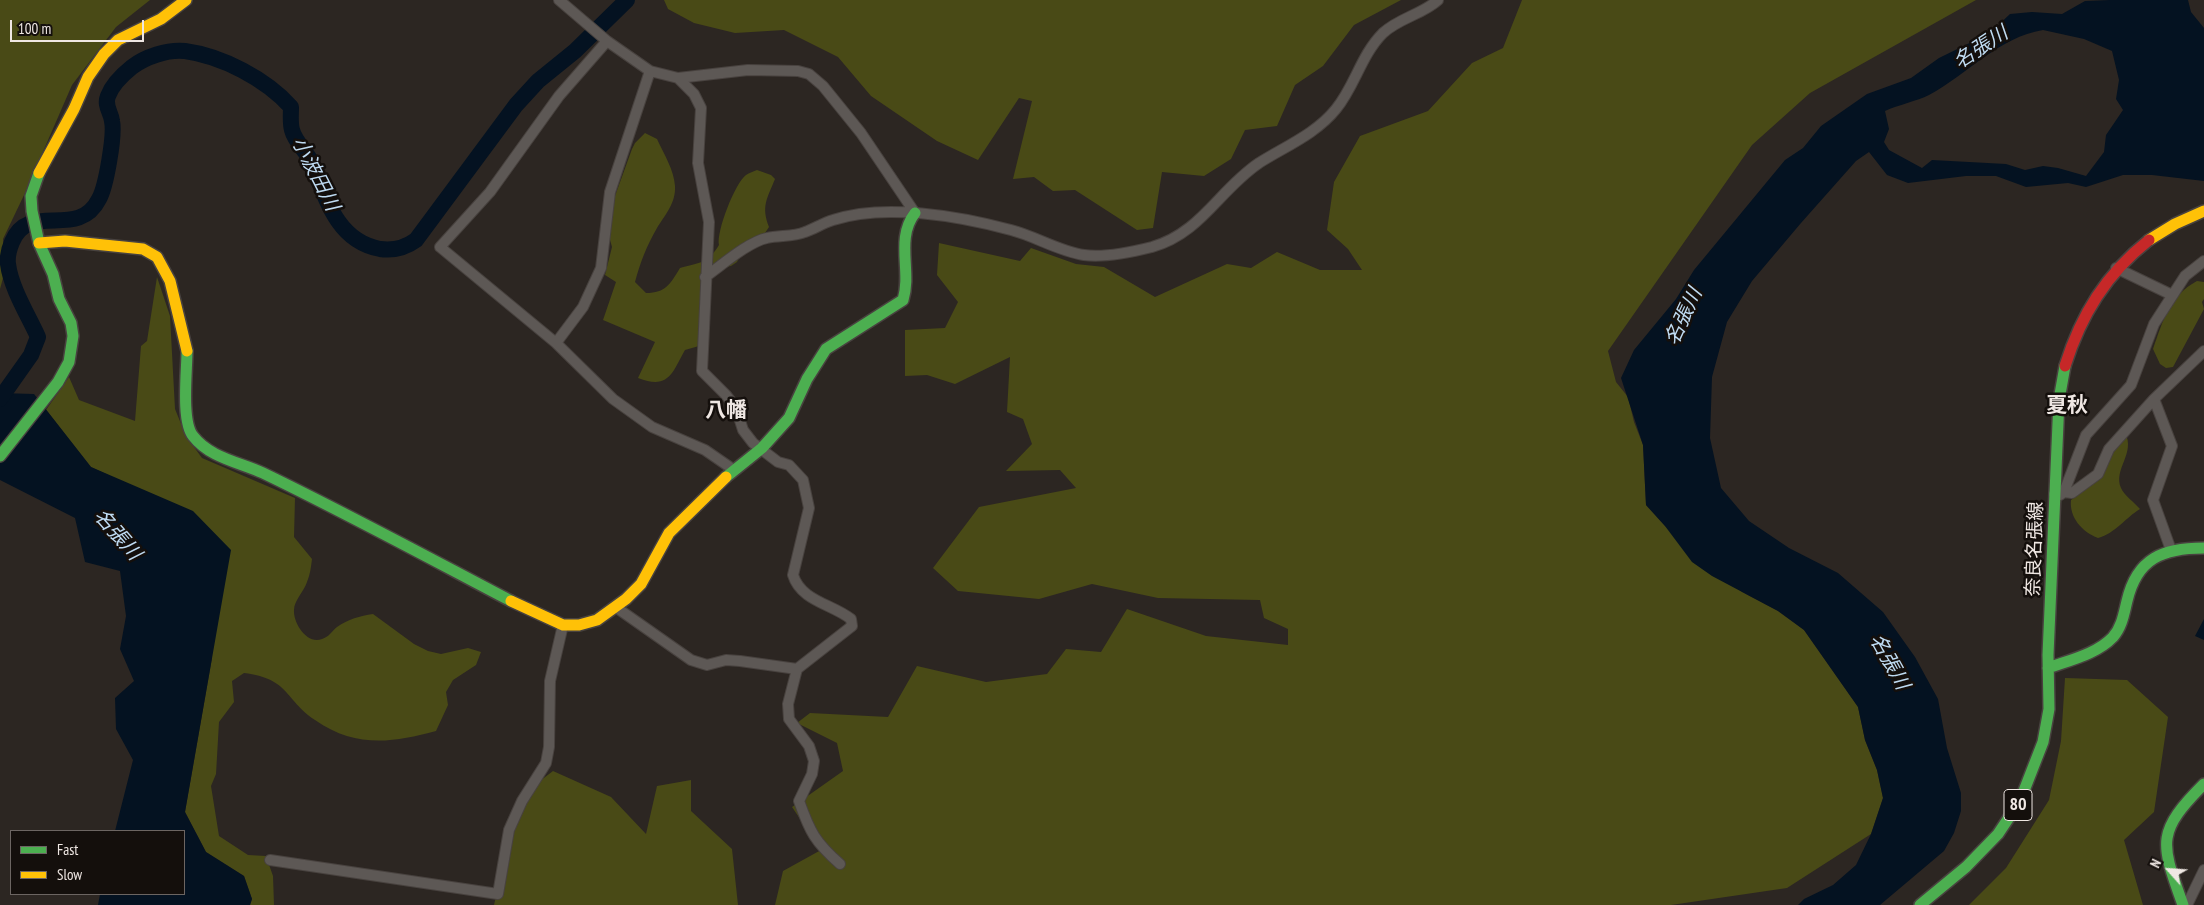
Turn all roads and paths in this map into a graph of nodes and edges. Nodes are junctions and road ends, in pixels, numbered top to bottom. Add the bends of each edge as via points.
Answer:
1 (186, 0) edge
2 (559, 0) edge
3 (1438, 0) edge
4 (606, 41) junction
5 (650, 71) junction
6 (678, 78) junction
7 (2204, 211) edge
8 (915, 213) junction
9 (38, 239) junction
10 (2204, 261) edge
11 (2116, 268) junction
12 (705, 276) junction
13 (2172, 295) junction
14 (556, 344) junction
15 (2204, 351) edge
16 (2154, 399) junction
17 (762, 448) junction
18 (0, 456) edge
19 (734, 470) junction
20 (2059, 493) junction
21 (2204, 548) edge
22 (2171, 550) junction
23 (617, 608) junction
24 (563, 625) junction
25 (2048, 668) junction
26 (797, 669) junction
27 (2204, 784) edge
28 (270, 860) dead end
29 (840, 864) dead end
30 (2204, 870) edge
31 (1920, 905) edge
32 (2182, 905) edge
33 (2187, 905) edge

1 - 9 street via 161,19 118,40 93,67 39,172 31,196
2 - 4 street
3 - 8 street via 1385,31 1369,49 1336,110 1316,127 1258,164 1225,191 1202,219 1181,235 1152,247 1109,255 1084,255 989,224 929,212
4 - 5 street
4 - 14 street via 559,96 490,192 440,247
5 - 6 street
5 - 14 street via 612,184 600,268 582,306
6 - 8 street via 748,70 809,74 823,86 861,133
6 - 12 street via 694,94 701,108 698,163 709,222
7 - 11 street, 奈良名張線 / 80 via 2160,232
8 - 12 street via 875,213 833,220 803,233 766,238
8 - 17 street via 906,228 908,273 904,300 826,349 788,418
9 - 18 street via 70,323 73,336 69,362 58,382
9 - 24 street via 143,249 162,263 187,346 186,421 192,434 206,449 261,472
10 - 13 street via 2189,271
11 - 13 street
11 - 20 street, 奈良名張線 / 80 via 2084,313 2065,361 2059,400
12 - 17 street via 702,371 726,395 736,408 743,430 753,443
13 - 20 street via 2148,335 2131,385 2090,430
14 - 19 street via 613,399 652,427 704,450
15 - 16 street
16 - 20 street via 2109,448 2098,474 2072,493
16 - 22 street via 2172,446 2153,500
17 - 19 street
17 - 26 street via 797,472 807,493 809,508 793,575 796,585 805,594 845,615 852,626
19 - 23 street via 669,533 641,584
20 - 25 street, 奈良名張線 / 80
21 - 22 street
22 - 25 street via 2152,558 2135,576 2121,624 2113,637 2098,647
23 - 24 street via 588,623
23 - 26 street via 691,660 706,665 726,660
24 - 28 street via 550,681 546,762 509,830 498,894
25 - 31 street, 奈良名張線 / 80 via 2047,724 2020,801 1979,856
26 - 29 street via 788,704 789,719 809,746 814,761 812,774 799,801 810,831 820,846
27 - 32 street via 2177,810 2165,835 2168,860
30 - 33 street

